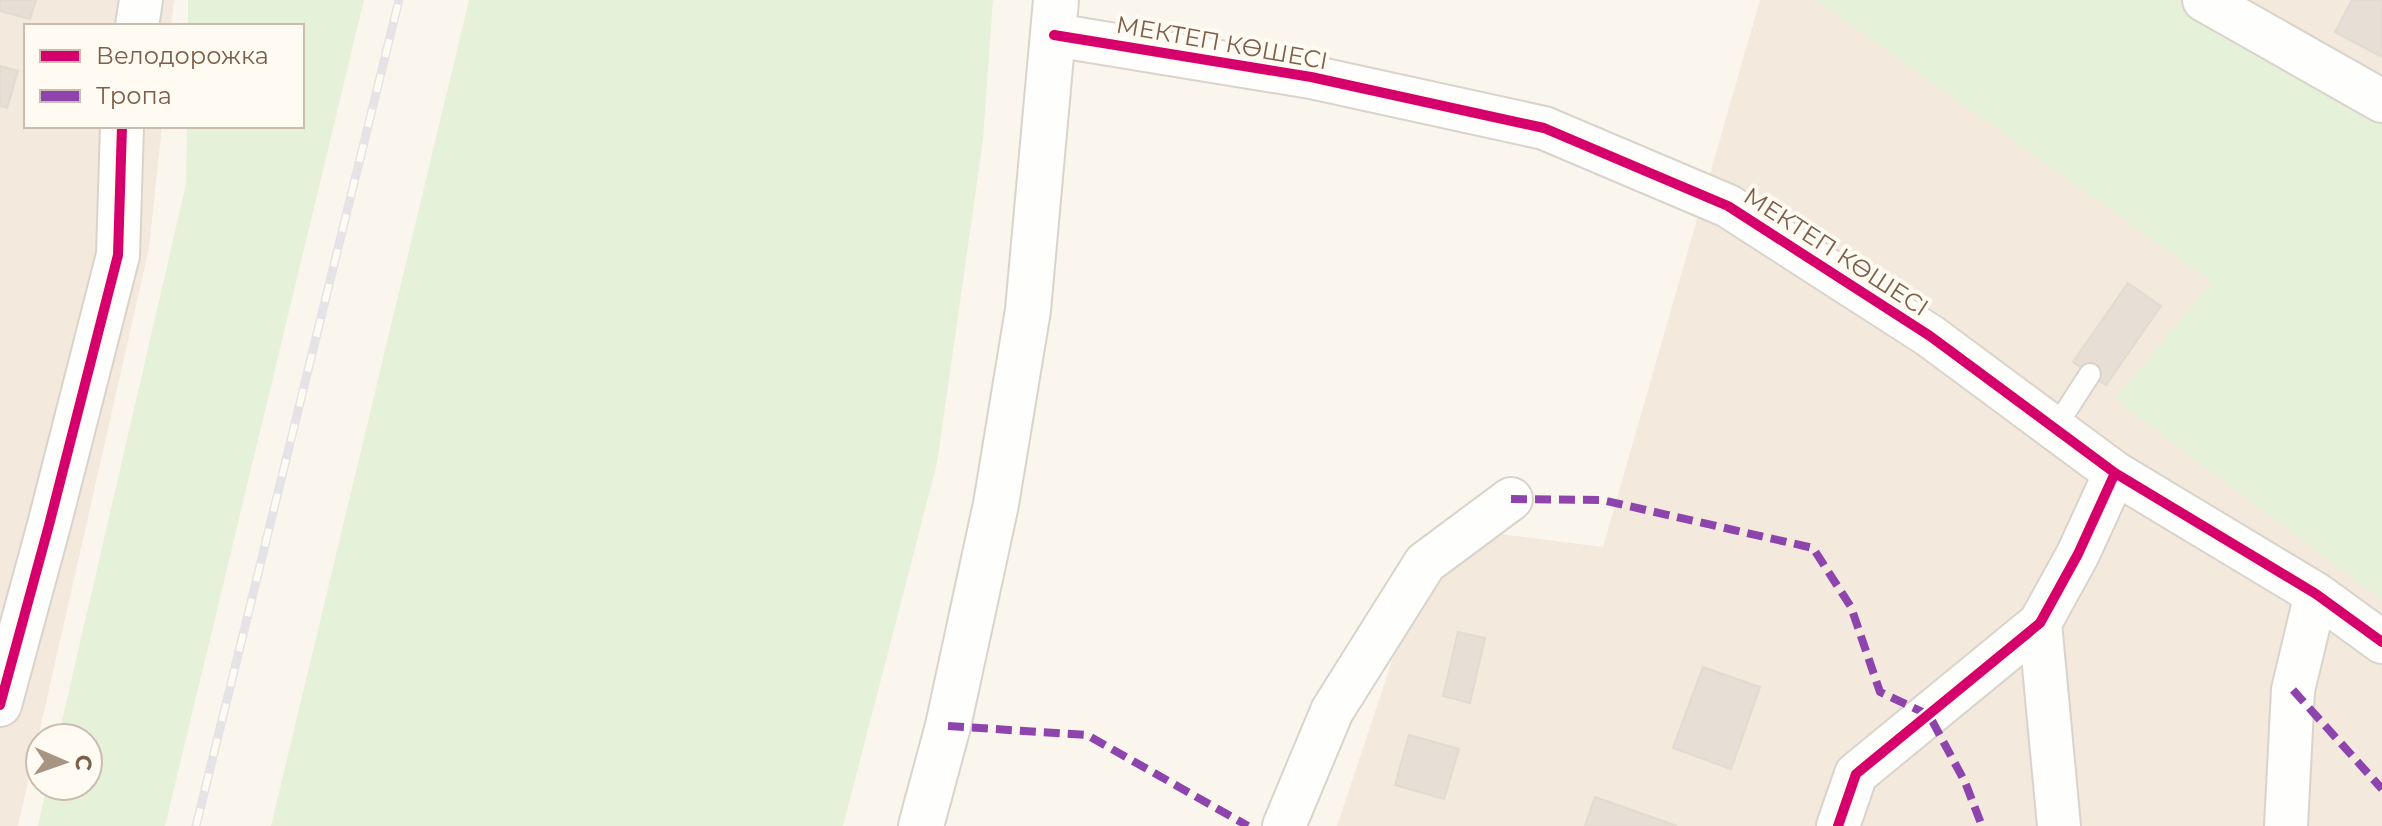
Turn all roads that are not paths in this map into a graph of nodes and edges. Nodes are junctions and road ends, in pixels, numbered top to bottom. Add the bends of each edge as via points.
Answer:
1 (141, 0) edge
2 (2204, 0) edge
3 (1055, 18) edge
4 (137, 24) edge
5 (2382, 101) edge
6 (122, 128) edge
7 (2090, 374) dead end
8 (2055, 428) junction
9 (2115, 473) junction
10 (1511, 499) dead end
11 (2316, 594) junction
12 (2040, 623) junction
13 (2382, 642) edge
14 (0, 705) edge
15 (921, 826) edge
16 (1284, 826) edge
17 (1838, 826) edge
18 (2059, 826) edge
19 (2286, 826) edge

1 - 4 street
2 - 5 street
3 - 8 street, МЕКТЕП КӨШЕСІ via 1544,128 1728,206 1930,336
3 - 15 main road via 1028,310 996,504
6 - 14 street via 118,255
7 - 8 lane
8 - 9 street, МЕКТЕП КӨШЕСІ
9 - 11 street, МЕКТЕП КӨШЕСІ
9 - 12 street
10 - 16 street via 1425,563 1332,711
11 - 13 street, МЕКТЕП КӨШЕСІ
11 - 19 street via 2293,690
12 - 17 street via 1856,774
12 - 18 street

